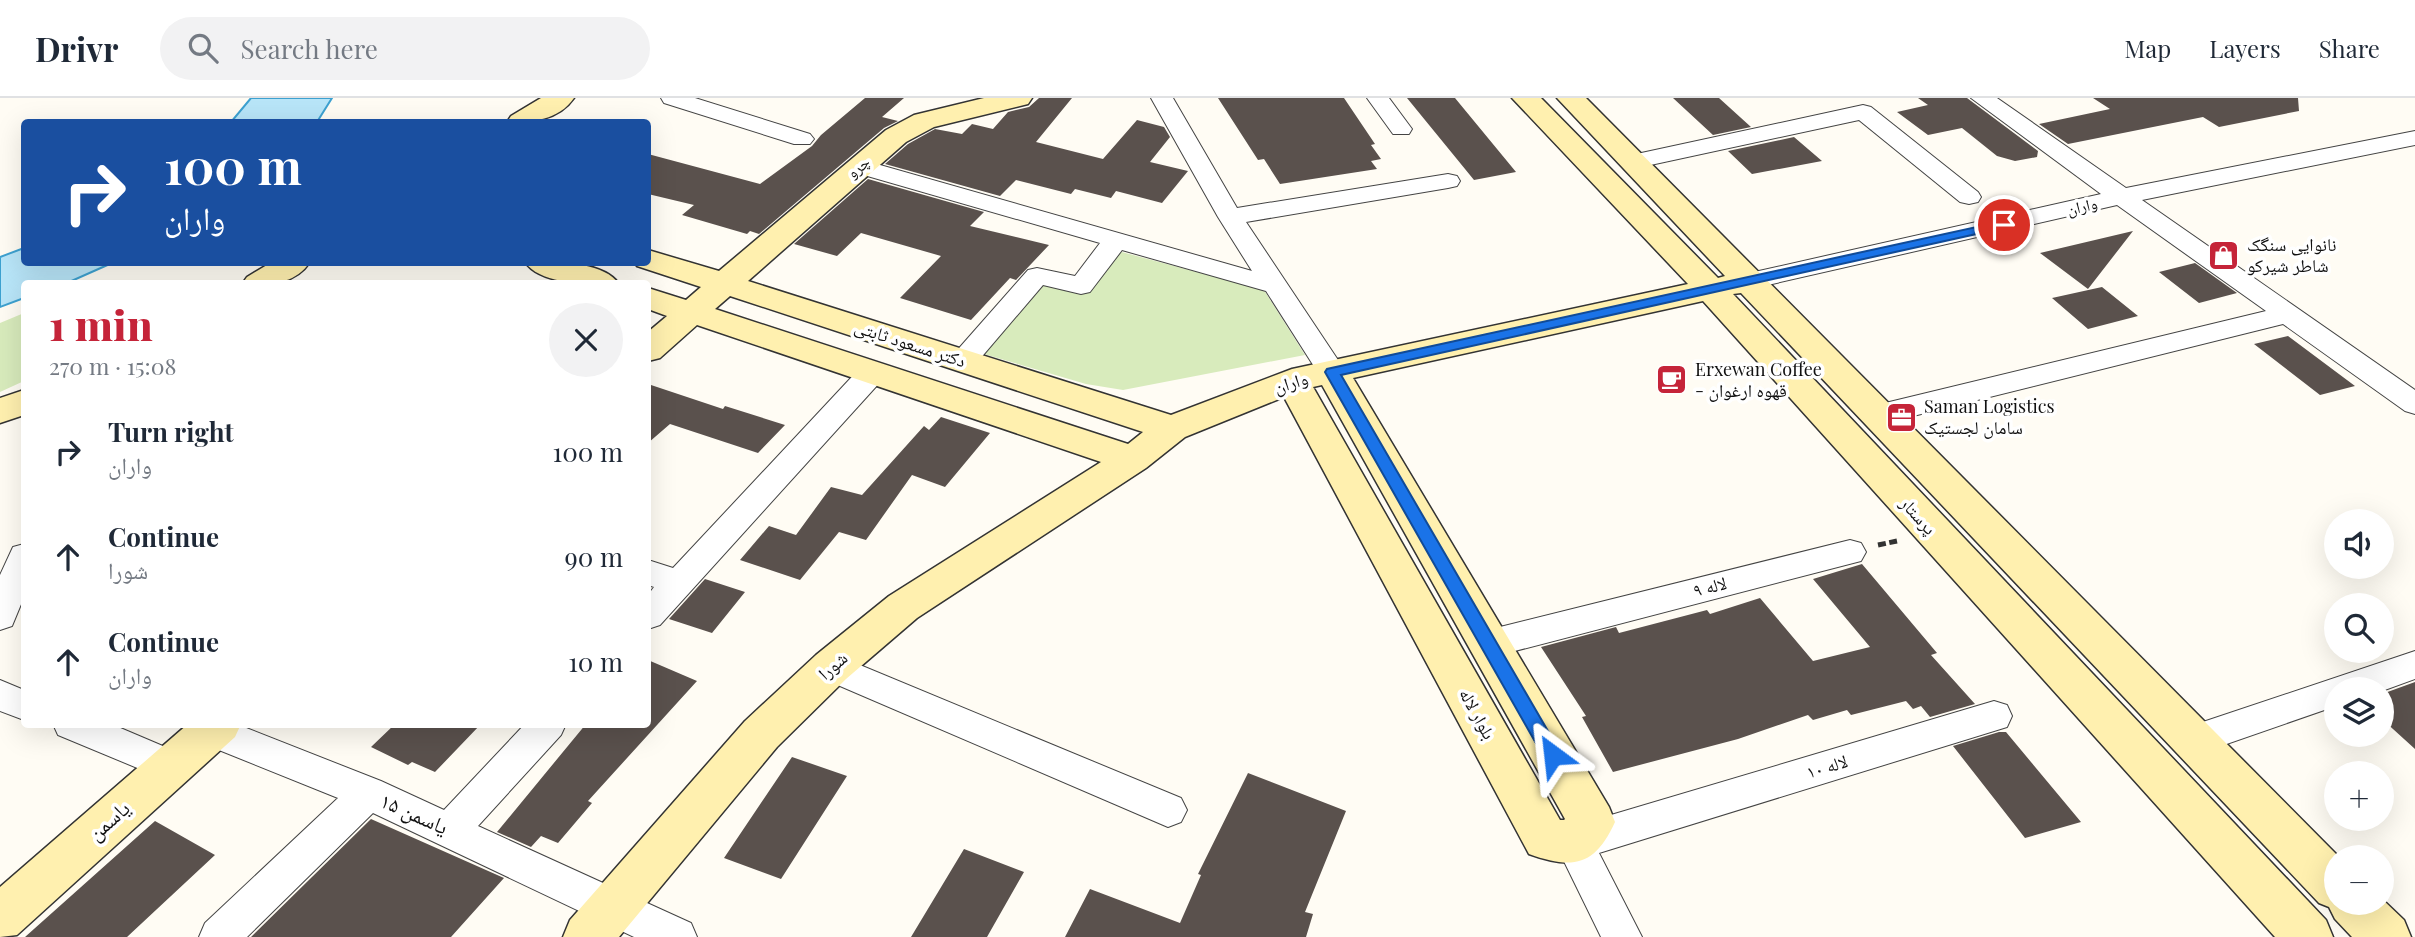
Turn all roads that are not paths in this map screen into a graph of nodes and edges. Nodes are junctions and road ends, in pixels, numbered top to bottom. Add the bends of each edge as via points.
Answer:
1 (560, 98) edge
2 (672, 98) edge
3 (1018, 98) edge
4 (1162, 98) edge
5 (1378, 98) edge
6 (1526, 98) edge
7 (1571, 98) edge
8 (1982, 98) edge
9 (527, 119) edge
10 (1401, 129) dead end
11 (2415, 138) edge
12 (802, 139) dead end
13 (1632, 162) junction
14 (858, 166) junction
15 (1448, 181) dead end
16 (2124, 196) junction
17 (1969, 197) dead end
18 (1230, 217) junction
19 (1116, 240) junction
20 (651, 260) edge
21 (288, 266) edge
22 (549, 266) edge
23 (265, 280) edge
24 (580, 280) edge
25 (1750, 281) junction
26 (726, 285) junction
27 (1273, 285) junction
28 (1709, 288) junction
29 (651, 299) edge
30 (691, 313) junction
31 (2290, 314) junction
32 (651, 347) edge
33 (963, 361) junction
34 (1332, 372) junction
35 (872, 373) junction
36 (1292, 380) junction
37 (21, 403) edge
38 (2415, 404) edge
39 (0, 411) edge
40 (1877, 415) junction
41 (1172, 428) junction
42 (1133, 459) junction
43 (1850, 552) road end
44 (21, 564) edge
45 (651, 573) edge
46 (678, 583) junction
47 (651, 613) edge
48 (0, 617) edge
49 (1488, 644) junction
50 (2415, 665) edge
51 (831, 667) junction
52 (2380, 677) edge
53 (2324, 695) edge
54 (1994, 716) dead end
55 (81, 728) edge
56 (215, 728) edge
57 (544, 728) edge
58 (2192, 741) junction
59 (171, 766) junction
60 (368, 793) junction
61 (1168, 810) dead end
62 (450, 830) junction
63 (1574, 843) junction
64 (2324, 875) edge
65 (2365, 915) edge
66 (0, 919) edge
67 (600, 922) edge
68 (219, 937) edge
69 (677, 937) edge
70 (1622, 937) edge
71 (2308, 937) edge
72 (2386, 937) edge

1 - 9 street
2 - 12 street
3 - 14 street, چرو via 924,121
4 - 18 street
5 - 10 street
6 - 28 street, پرستار
7 - 13 street
8 - 16 street
11 - 16 street, واران
13 - 17 street via 1863,112
13 - 25 street
14 - 19 street
14 - 26 street, چرو
15 - 18 street
16 - 25 street, واران
16 - 31 street
18 - 27 street
19 - 27 street
19 - 33 street via 1081,286 1037,276
20 - 26 street, دکتر مسعود ثابتی
21 - 23 street
22 - 24 street
25 - 28 street
25 - 40 street
26 - 30 street, چرو
26 - 33 street, دکتر مسعود ثابتی
27 - 34 street
28 - 34 street, واران
28 - 71 street, پرستار
29 - 30 street
30 - 32 street
30 - 35 street
31 - 38 street
31 - 40 street
33 - 41 street, دکتر مسعود ثابتی
34 - 36 street, واران
34 - 49 street
35 - 42 street
35 - 46 street
36 - 41 street, واران
36 - 63 street, بلوار لاله via 1546,839
37 - 39 street
40 - 58 street
41 - 42 street, واران
42 - 51 street, شورا via 903,607
43 - 49 street, لاله ۹
44 - 48 street
45 - 46 street
46 - 47 street
49 - 63 street via 1591,822
50 - 52 street
51 - 61 street
51 - 67 street, شورا via 761,734
53 - 58 street
54 - 63 street, لاله ۱۰
55 - 59 street
56 - 59 street, یاسمن
56 - 60 street, یاسمن ۱۵
57 - 62 street
58 - 64 street
59 - 66 street, یاسمن
60 - 62 street, یاسمن ۱۵
60 - 68 street
62 - 67 street, یاسمن ۱۵
63 - 70 street
65 - 72 street
67 - 69 street, یاسمن ۱۵

